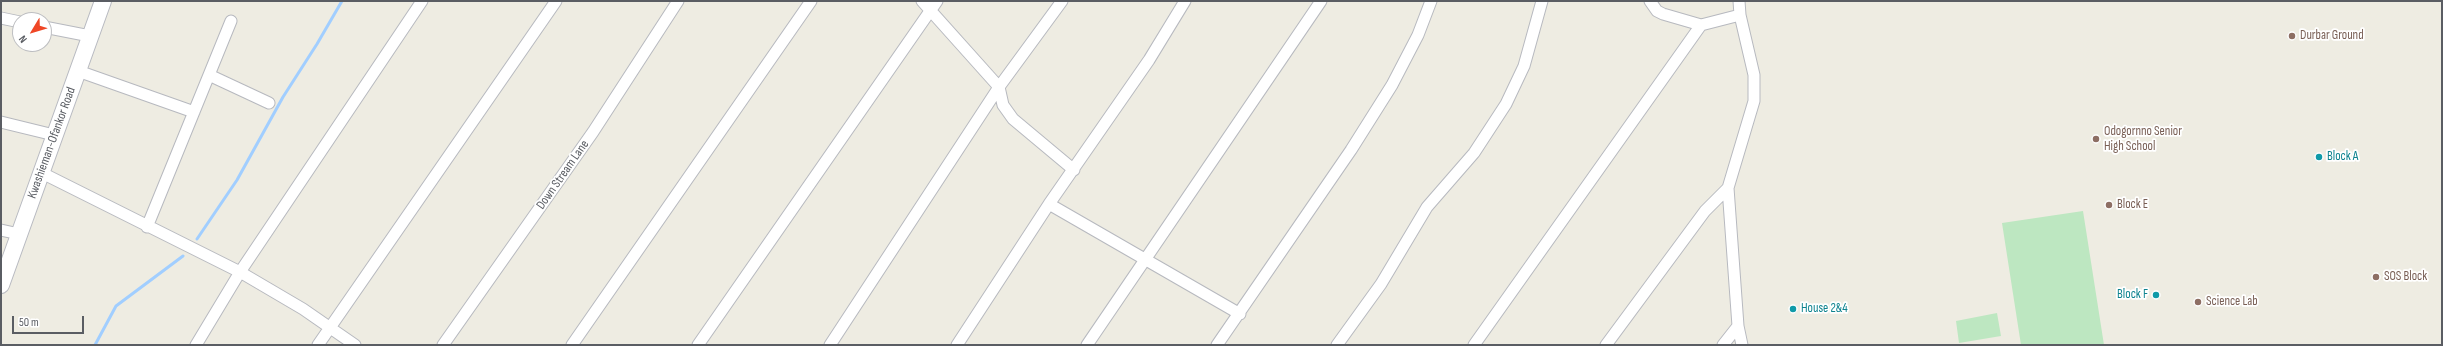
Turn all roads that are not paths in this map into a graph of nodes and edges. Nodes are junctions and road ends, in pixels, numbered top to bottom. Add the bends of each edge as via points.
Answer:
1 (103, 1) edge
2 (422, 1) edge
3 (556, 1) edge
4 (678, 1) edge
5 (811, 1) edge
6 (922, 1) edge
7 (1062, 1) edge
8 (1185, 1) edge
9 (1321, 1) edge
10 (1431, 1) edge
11 (1542, 1) edge
12 (1650, 1) edge
13 (1739, 1) edge
14 (934, 5) edge
15 (1740, 15) junction
16 (1, 18) edge
17 (12, 20) edge
18 (231, 21) dead end
19 (1701, 25) junction
20 (52, 29) edge
21 (90, 36) junction
22 (78, 71) junction
23 (209, 75) junction
24 (999, 86) junction
25 (269, 103) dead end
26 (194, 112) junction
27 (1, 122) edge
28 (54, 135) junction
29 (1074, 170) junction
30 (40, 172) junction
31 (1728, 188) junction
32 (1049, 204) junction
33 (147, 227) junction
34 (1, 230) edge
35 (19, 234) junction
36 (1146, 260) junction
37 (240, 272) junction
38 (1, 285) edge
39 (1240, 314) junction
40 (1738, 326) junction
41 (330, 327) junction
42 (196, 345) edge
43 (318, 345) edge
44 (356, 345) edge
45 (443, 345) edge
46 (572, 345) edge
47 (698, 345) edge
48 (830, 345) edge
49 (957, 345) edge
50 (1087, 345) edge
51 (1217, 345) edge
52 (1337, 345) edge
53 (1474, 345) edge
54 (1606, 345) edge
55 (1723, 345) edge
56 (1742, 345) edge

1 - 21 main road, Kwashieman-Ofankor Road
2 - 37 street
3 - 41 street
4 - 45 street, Down Stream Lane via 593,132
5 - 46 street
6 - 14 street
7 - 24 street
8 - 29 street via 1149,60
9 - 36 street
10 - 39 street via 1418,35 1392,85
11 - 52 street via 1524,66 1506,104 1474,153 1428,207 1380,284
12 - 19 street via 1657,11 1663,14
13 - 15 street
14 - 24 street
14 - 47 street
15 - 19 street
15 - 31 street via 1754,75 1754,101
16 - 17 street
18 - 23 street
19 - 53 street
20 - 21 street
21 - 22 main road, Kwashieman-Ofankor Road
22 - 26 street
22 - 28 main road, Kwashieman-Ofankor Road
23 - 25 street
23 - 26 street
24 - 29 street via 1003,105 1013,119
24 - 48 street
26 - 33 street
27 - 28 street
28 - 30 main road, Kwashieman-Ofankor Road
29 - 32 street
30 - 33 street
30 - 35 main road, Kwashieman-Ofankor Road
31 - 40 street
31 - 54 street via 1705,211
32 - 36 street
32 - 49 street
33 - 37 street
34 - 35 street
35 - 38 main road, Kwashieman-Ofankor Road
36 - 39 street
36 - 50 street
37 - 41 street
37 - 42 street
39 - 51 street
40 - 55 street
40 - 56 street
41 - 43 street
41 - 44 street

